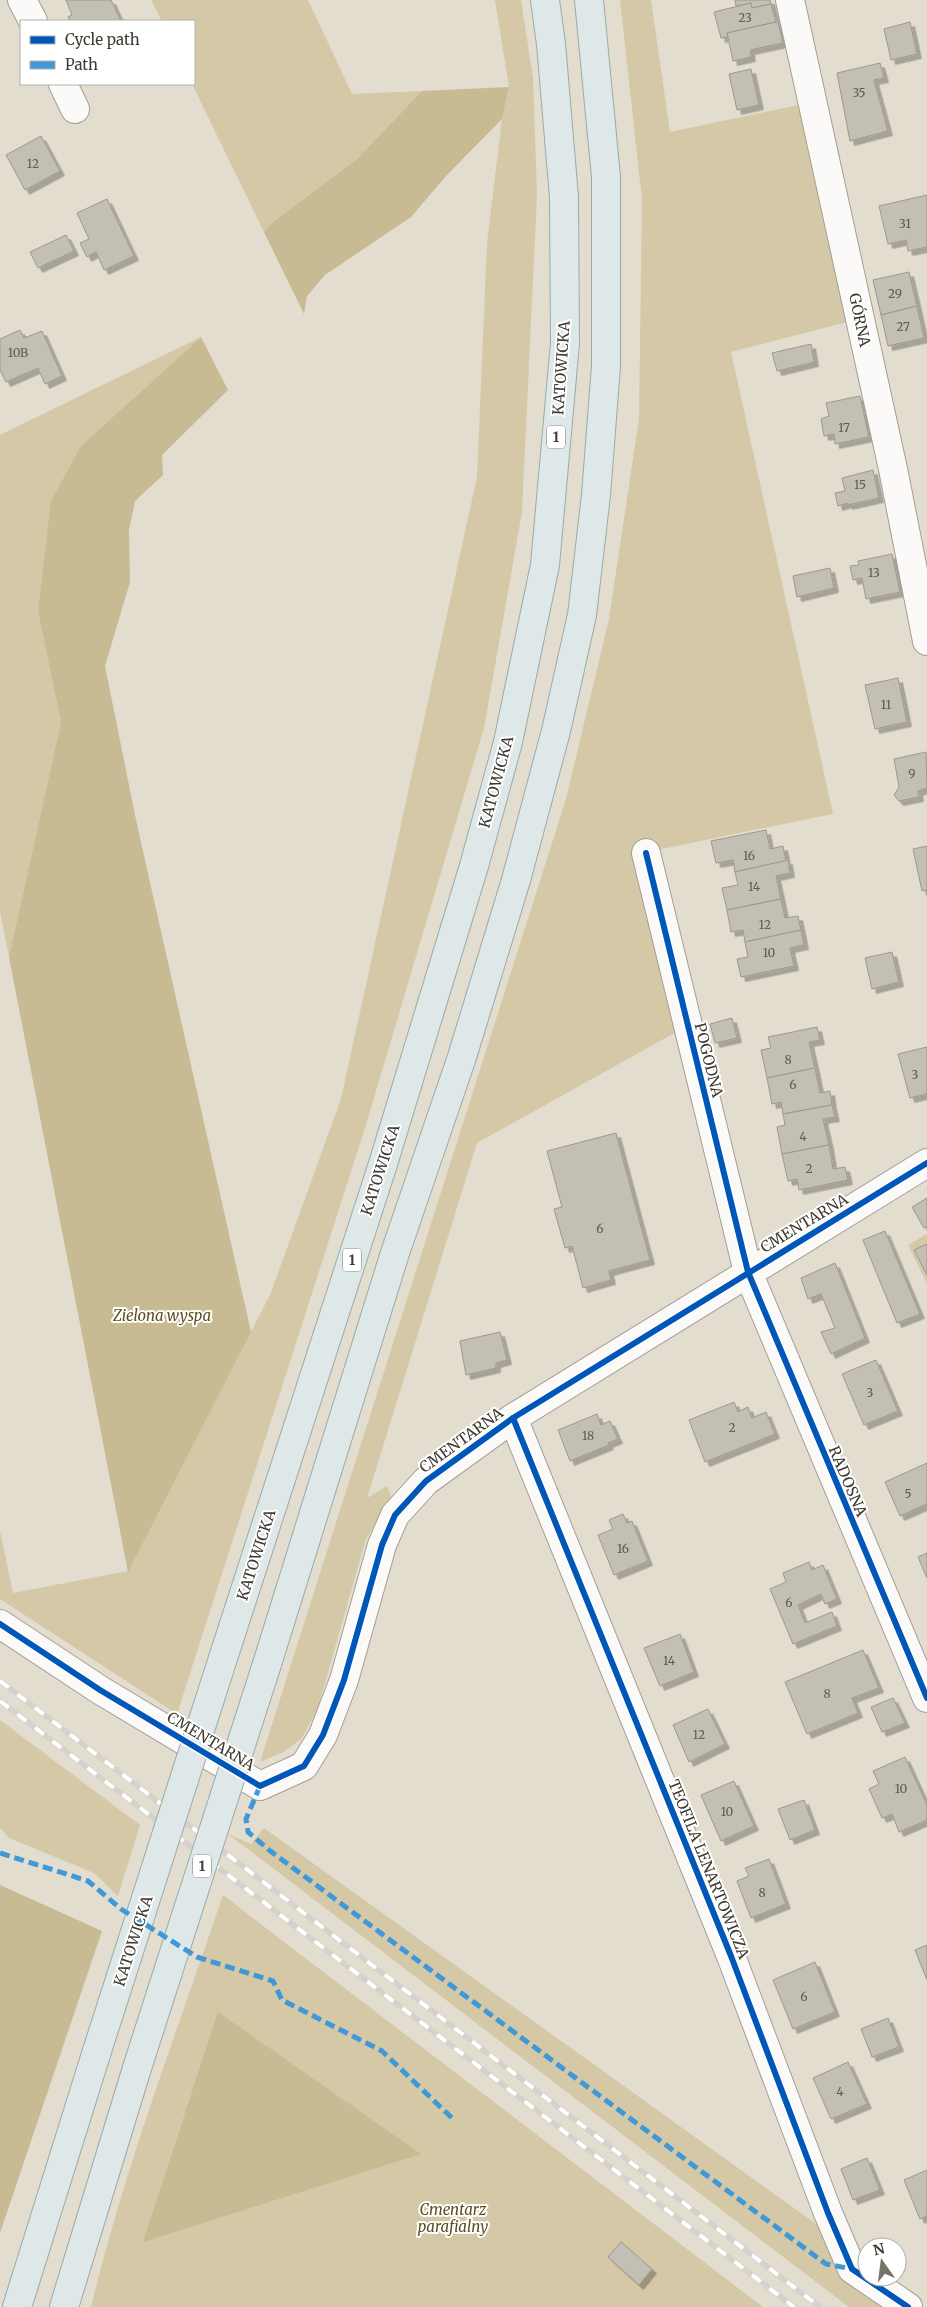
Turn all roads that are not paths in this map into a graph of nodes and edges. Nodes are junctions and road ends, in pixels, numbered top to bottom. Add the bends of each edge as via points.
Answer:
1 (22, 0) edge
2 (545, 0) edge
3 (589, 0) edge
4 (790, 0) edge
5 (32, 20) edge
6 (63, 85) edge
7 (75, 109) dead end
8 (927, 641) edge
9 (646, 853) dead end
10 (927, 1163) edge
11 (748, 1272) junction
12 (513, 1418) junction
13 (0, 1624) edge
14 (927, 1698) edge
15 (17, 2307) edge
16 (64, 2307) edge
17 (908, 2307) edge

1 - 5 street
2 - 15 main road, KATOWICKA / 1, bridge via 564,197 565,333 545,565 508,742 474,866 380,1173
3 - 16 main road, 1, bridge via 606,177 606,366 596,496 582,615 556,731 513,890 462,1057 395,1253 136,2068
4 - 8 street, GÓRNA via 891,459
6 - 7 street
9 - 11 street, POGODNA
10 - 11 street, CMENTARNA
11 - 12 street, CMENTARNA
11 - 14 street, RADOSNA
12 - 13 street, CMENTARNA via 426,1481 395,1515 382,1545 344,1680 324,1735 304,1766 260,1786 100,1690
12 - 17 street, TEOFILA LENARTOWICZA via 723,1938 852,2269

